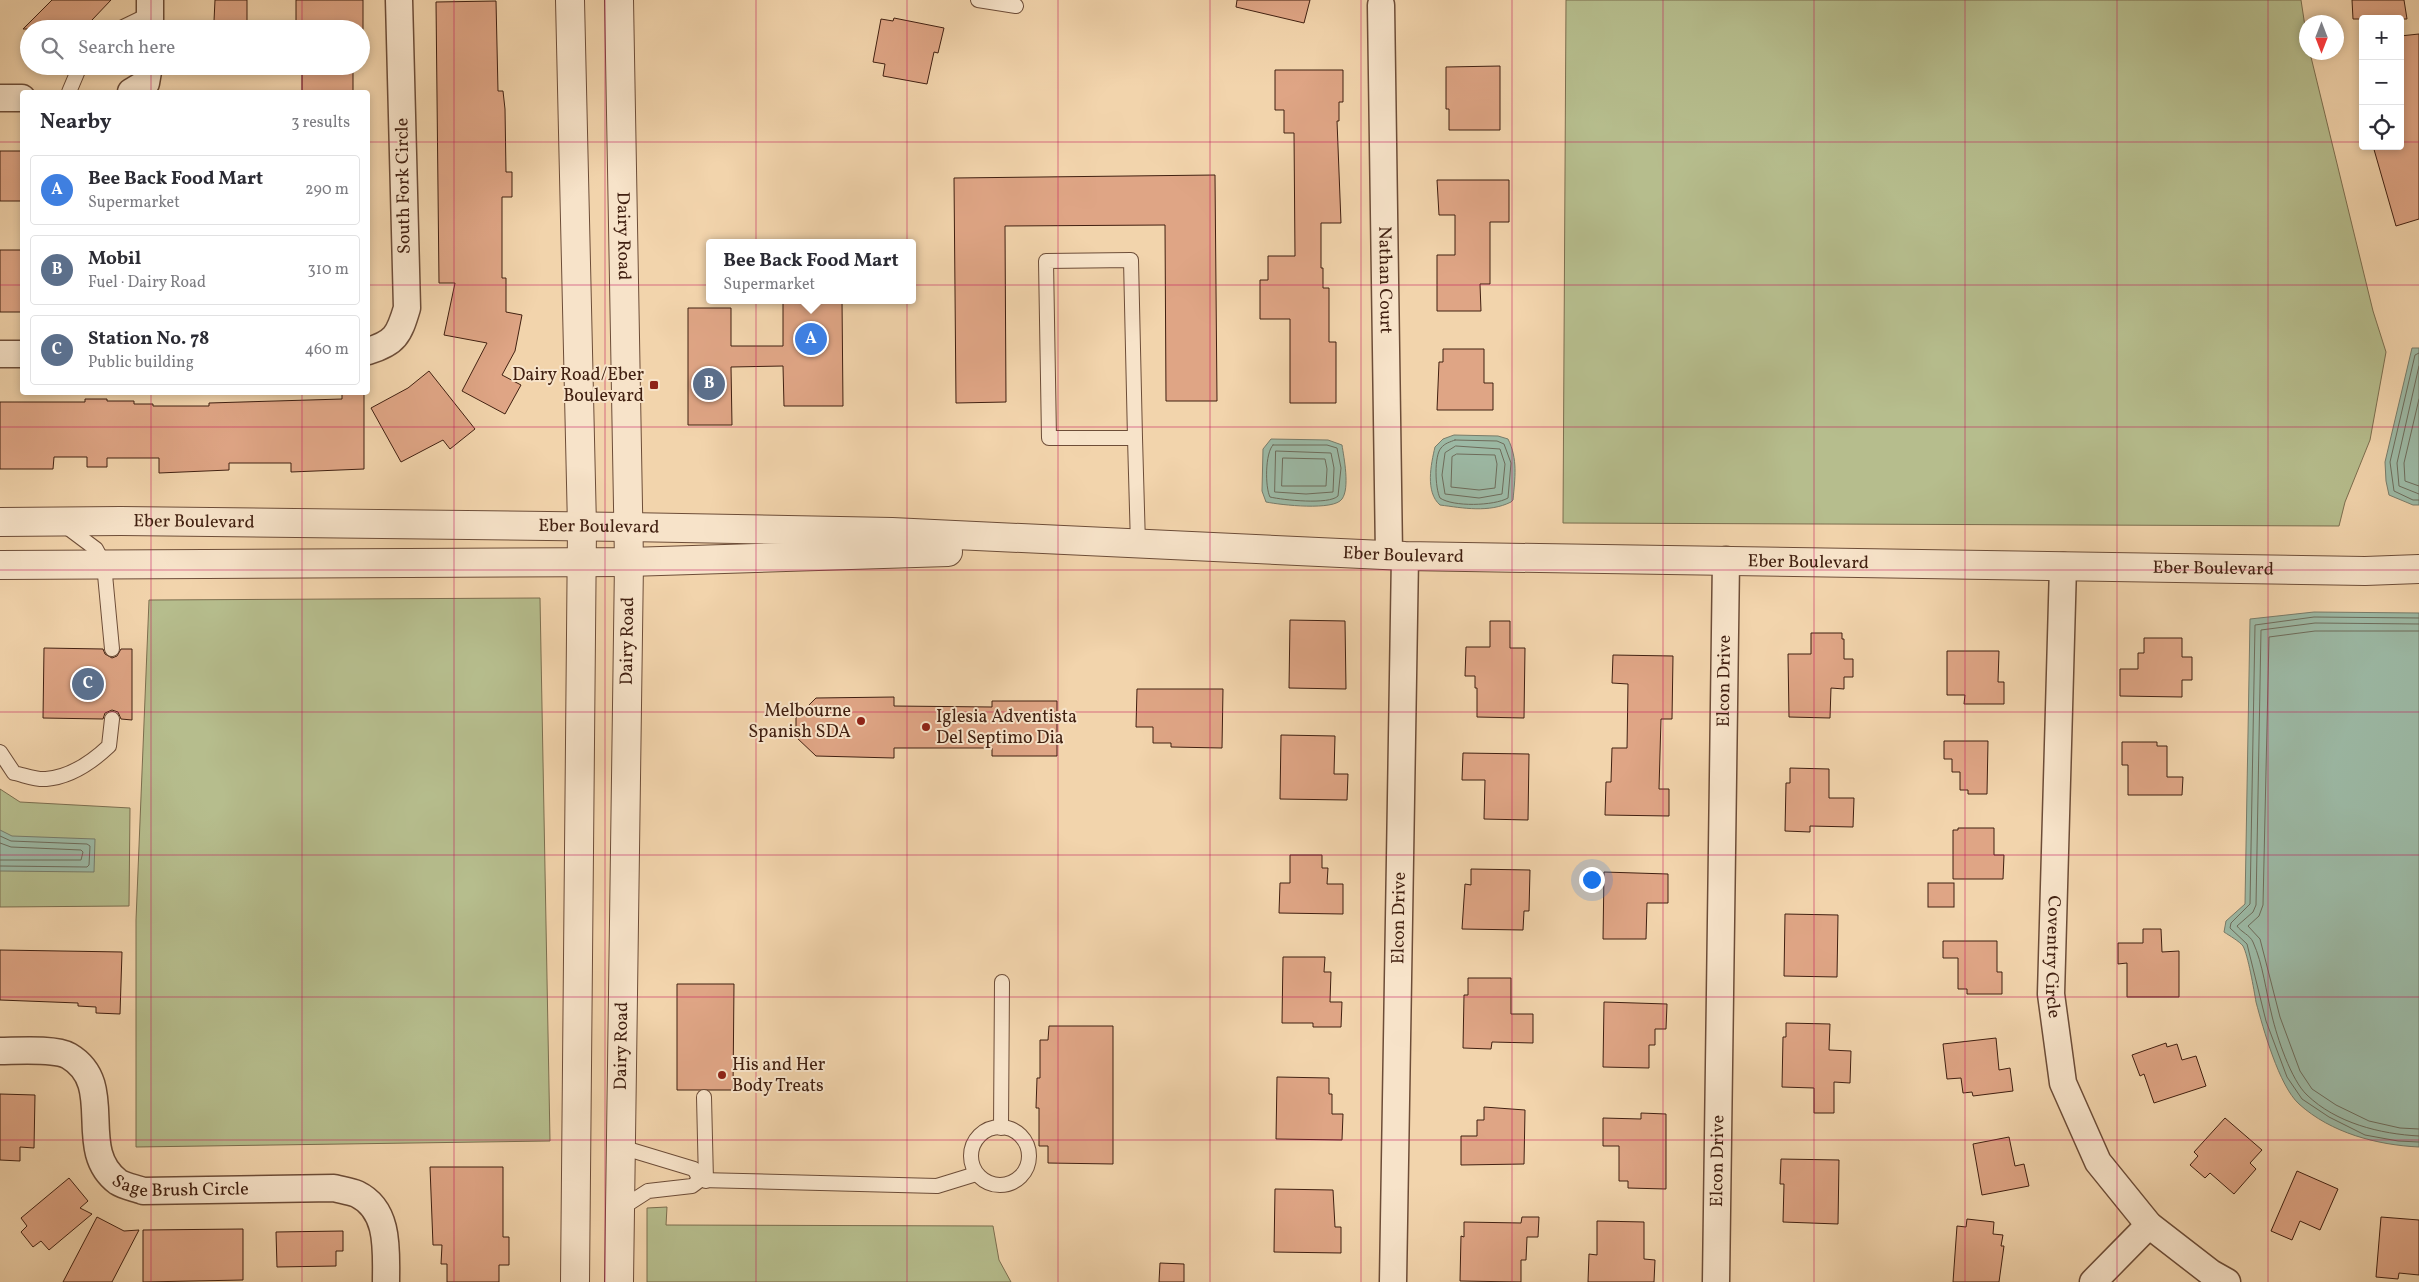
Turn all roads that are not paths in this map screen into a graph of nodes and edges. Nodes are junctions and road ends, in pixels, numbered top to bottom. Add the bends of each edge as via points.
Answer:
1 (399, 0) edge
2 (570, 0) edge
3 (619, 0) edge
4 (978, 0) edge
5 (1381, 5) dead end
6 (1016, 6) dead end
7 (150, 14) edge
8 (138, 20) edge
9 (76, 75) edge
10 (147, 75) edge
11 (70, 90) edge
12 (134, 90) edge
13 (0, 98) edge
14 (20, 98) edge
15 (370, 350) edge
16 (0, 354) edge
17 (20, 354) edge
18 (1135, 438) junction
19 (0, 522) edge
20 (60, 522) junction
21 (582, 526) junction
22 (627, 526) junction
23 (1138, 545) junction
24 (1196, 548) junction
25 (1397, 555) junction
26 (1726, 560) junction
27 (581, 561) junction
28 (629, 562) junction
29 (104, 564) junction
30 (0, 565) edge
31 (2063, 566) junction
32 (2419, 569) edge
33 (112, 649) dead end
34 (112, 719) dead end
35 (0, 752) edge
36 (1002, 982) dead end
37 (0, 1051) edge
38 (704, 1097) dead end
39 (1001, 1128) junction
40 (621, 1147) junction
41 (976, 1174) junction
42 (703, 1180) junction
43 (620, 1209) junction
44 (2148, 1225) junction
45 (386, 1282) edge
46 (575, 1282) edge
47 (620, 1282) edge
48 (1393, 1282) edge
49 (1716, 1282) edge
50 (2092, 1282) edge
51 (2227, 1282) edge

1 - 15 street, South Fork Circle via 407,308 400,332 386,346
2 - 21 street
3 - 22 street, Dairy Road
4 - 6 lane
5 - 25 street, Nathan Court
7 - 8 lane
9 - 11 lane
10 - 12 street via 146,83
13 - 14 street
16 - 17 street
18 - 18 lane via 1049,438 1046,261 1131,260
18 - 23 lane
19 - 20 street, Eber Boulevard
20 - 21 street, Eber Boulevard
20 - 29 lane via 96,549
21 - 22 street, Eber Boulevard
21 - 27 street
22 - 23 street, Eber Boulevard via 892,532
22 - 28 street, Dairy Road
23 - 24 street, Eber Boulevard
24 - 25 street, Eber Boulevard
24 - 28 street, Eber Boulevard
25 - 26 street, Eber Boulevard
25 - 48 street, Elcon Drive
26 - 31 street, Eber Boulevard
26 - 49 street, Elcon Drive
27 - 28 street, Eber Boulevard
27 - 29 street, Eber Boulevard
27 - 46 street
28 - 40 street, Dairy Road
29 - 30 street, Eber Boulevard
29 - 33 lane
31 - 32 street, Eber Boulevard
31 - 44 street, Coventry Circle via 2051,994 2063,1083 2098,1162
34 - 35 lane via 109,746 94,760 72,772 44,779 14,773
36 - 39 lane
37 - 45 street, Sage Brush Circle via 39,1050 68,1055 84,1070 96,1094 95,1142 102,1164 118,1182 143,1191 334,1188 357,1194 376,1210 386,1236
38 - 42 lane
39 - 41 lane via 984,1132 972,1147 970,1156
39 - 41 lane via 1012,1130 1026,1143 1025,1171 1011,1183 1002,1185 992,1185
40 - 42 lane via 694,1169
40 - 43 street, Dairy Road
41 - 42 lane via 937,1186
42 - 43 lane via 692,1186 648,1191
43 - 47 street, Dairy Road
44 - 50 street
44 - 51 street, Coventry Circle

